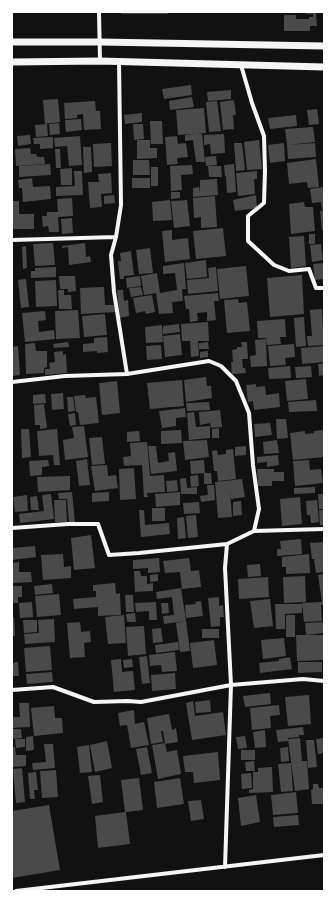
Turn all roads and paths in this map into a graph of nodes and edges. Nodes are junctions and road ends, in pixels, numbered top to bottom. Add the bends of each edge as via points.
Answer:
1 (99, 12) edge
2 (12, 42) edge
3 (100, 42) junction
4 (324, 46) edge
5 (100, 61) junction
6 (12, 62) edge
7 (119, 62) junction
8 (241, 65) junction
9 (324, 67) edge
10 (116, 237) junction
11 (12, 240) edge
12 (324, 288) edge
13 (127, 374) junction
14 (12, 382) edge
15 (12, 528) edge
16 (324, 529) edge
17 (254, 531) junction
18 (227, 544) junction
19 (324, 681) edge
20 (231, 684) junction
21 (12, 690) edge
22 (324, 855) edge
23 (225, 867) junction
24 (16, 891) edge

1 - 3 street
2 - 3 street
3 - 4 street
3 - 5 street
5 - 6 street
5 - 7 street
7 - 8 street
7 - 10 street via 121,205
8 - 9 street
8 - 12 street via 264,136 264,203 248,216 248,241 274,265 289,271 309,269 316,288
10 - 11 street
10 - 13 street via 111,255
13 - 14 street via 65,376
13 - 17 street via 209,361 222,366 236,381 249,413 259,509
15 - 18 street via 98,524 109,555
16 - 17 street
17 - 18 street
18 - 20 street via 225,568
19 - 20 street via 303,679
20 - 21 street via 141,702 94,702 53,686
20 - 23 street
22 - 23 street
23 - 24 street

